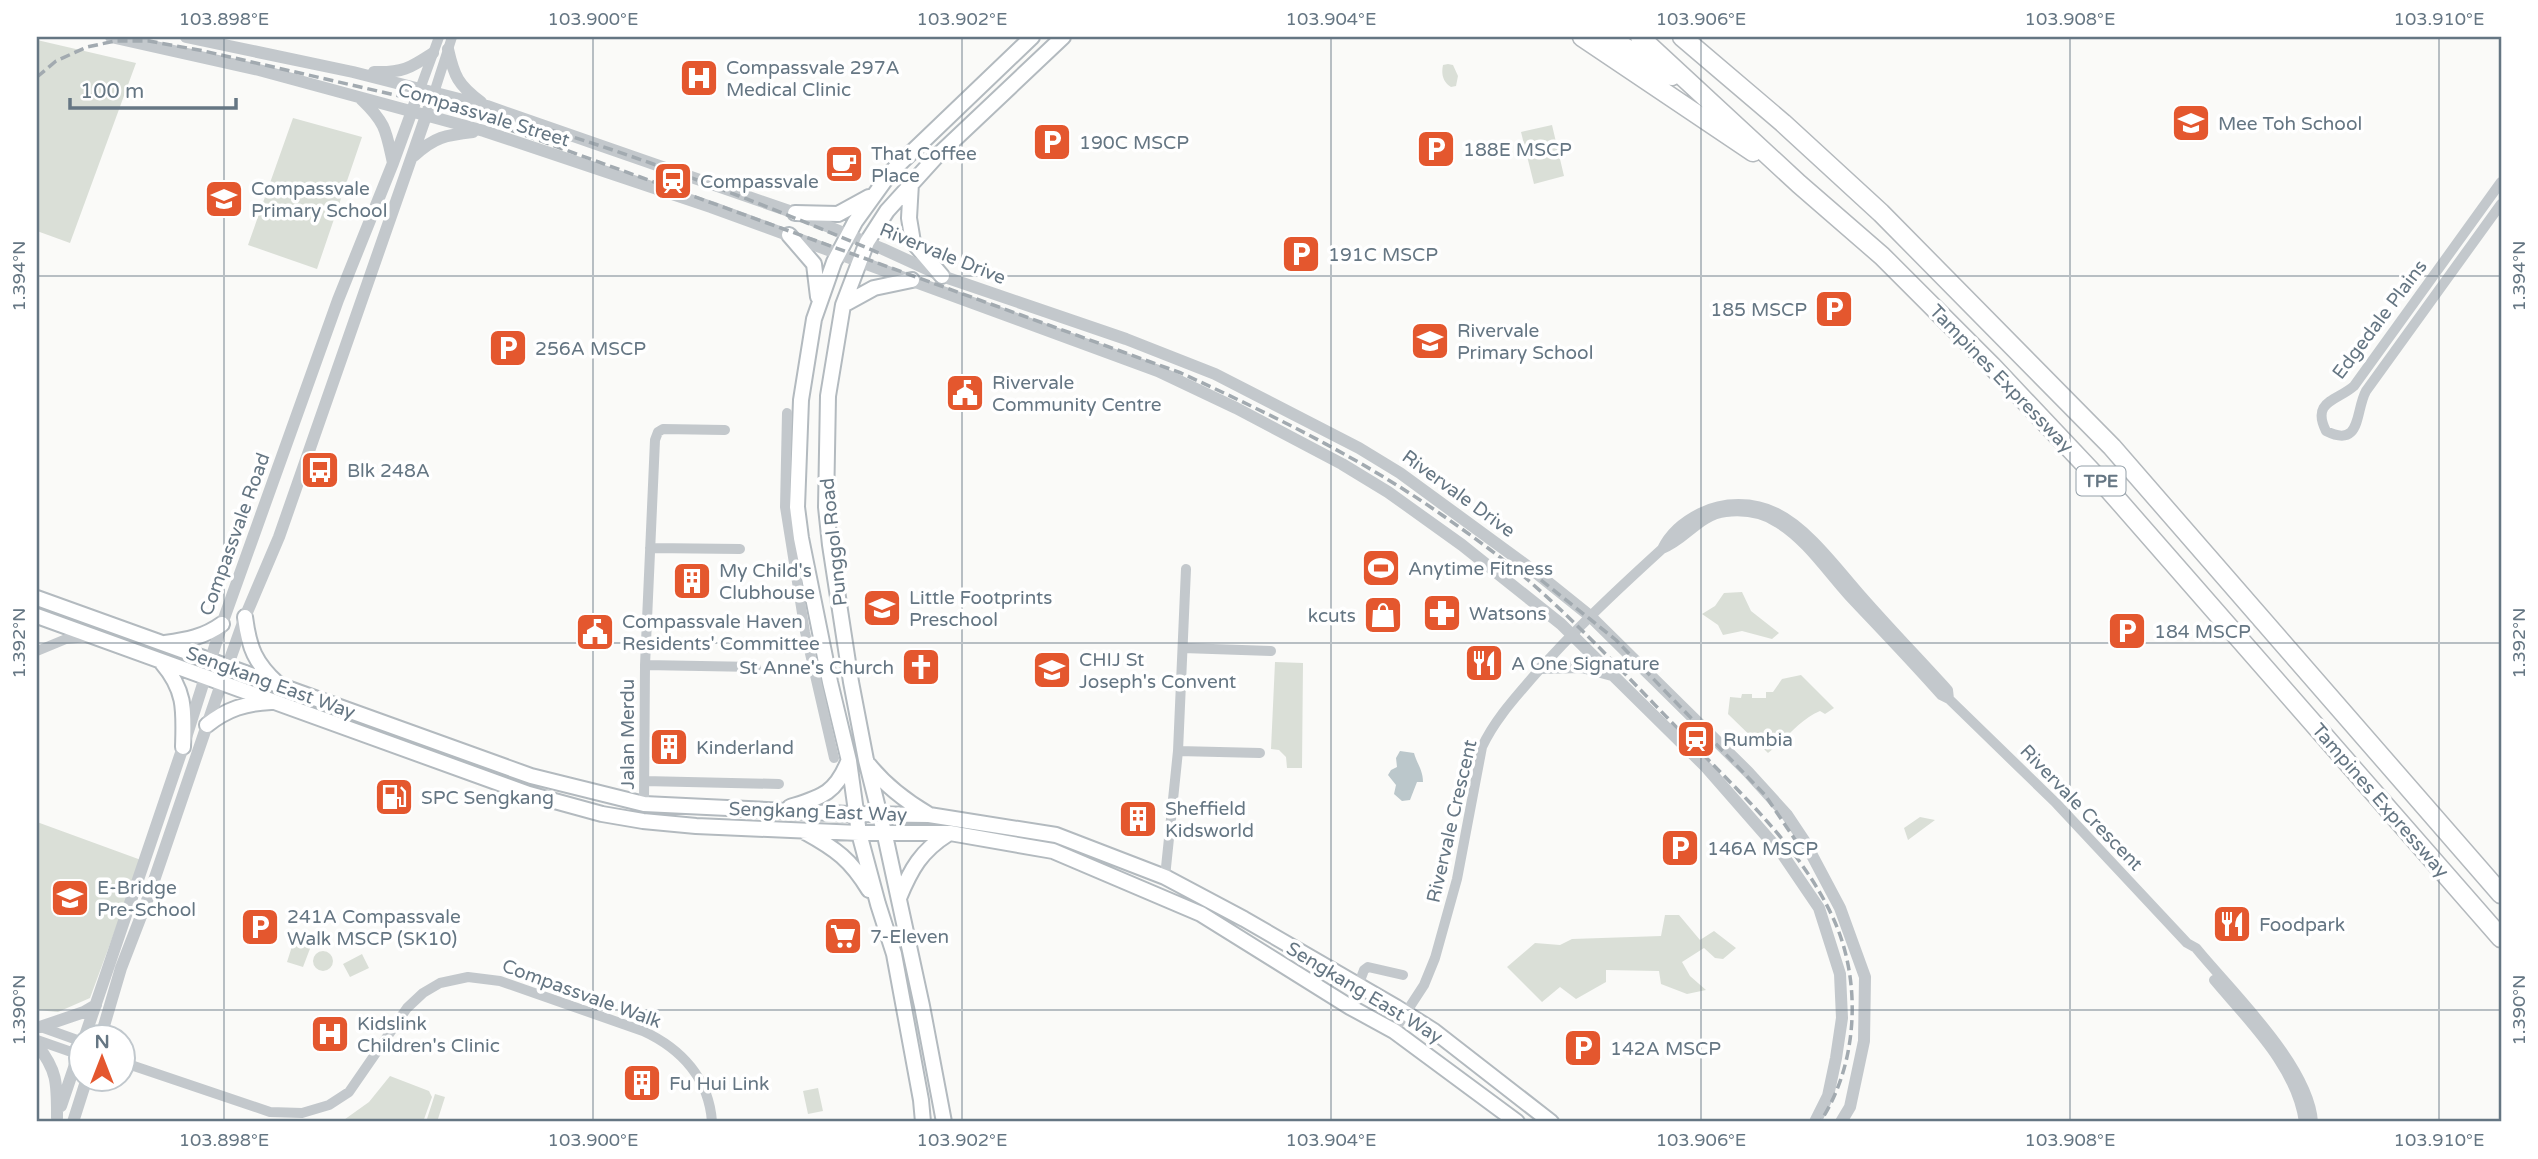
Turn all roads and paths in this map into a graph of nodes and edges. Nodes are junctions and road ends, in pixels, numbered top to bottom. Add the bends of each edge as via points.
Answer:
1 (110, 37) edge
2 (186, 37) edge
3 (439, 37) edge
4 (1032, 37) edge
5 (1063, 37) edge
6 (1583, 37) edge
7 (1608, 37) edge
8 (1640, 37) edge
9 (1682, 37) edge
10 (1696, 37) edge
11 (450, 43) edge
12 (433, 53) junction
13 (1709, 59) junction
14 (353, 72) junction
15 (420, 89) junction
16 (1696, 89) junction
17 (434, 93) junction
18 (359, 97) junction
19 (487, 106) junction
20 (412, 111) junction
21 (426, 116) junction
22 (484, 131) junction
23 (413, 157) junction
24 (393, 163) junction
25 (2501, 182) edge
26 (911, 183) junction
27 (1800, 184) junction
28 (872, 195) junction
29 (2501, 204) edge
30 (795, 213) junction
31 (789, 235) junction
32 (847, 236) junction
33 (867, 243) junction
34 (838, 254) junction
35 (860, 261) junction
36 (942, 276) junction
37 (912, 280) junction
38 (843, 305) junction
39 (814, 319) junction
40 (787, 413) dead end
41 (793, 427) junction
42 (725, 430) dead end
43 (650, 548) junction
44 (740, 549) dead end
45 (1186, 569) dead end
46 (37, 598) edge
47 (37, 616) edge
48 (1590, 616) junction
49 (245, 617) junction
50 (222, 624) junction
51 (1572, 634) junction
52 (92, 636) junction
53 (164, 643) junction
54 (1183, 648) junction
55 (37, 651) edge
56 (1271, 651) dead end
57 (161, 662) junction
58 (210, 662) junction
59 (645, 665) junction
60 (756, 667) dead end
61 (228, 668) junction
62 (1541, 668) junction
63 (205, 676) junction
64 (1616, 676) junction
65 (222, 683) junction
66 (280, 695) junction
67 (207, 725) junction
68 (183, 747) junction
69 (1178, 751) junction
70 (1260, 753) dead end
71 (841, 760) junction
72 (866, 760) junction
73 (644, 782) junction
74 (779, 784) dead end
75 (644, 803) junction
76 (782, 810) junction
77 (857, 814) junction
78 (879, 814) junction
79 (929, 815) junction
80 (801, 830) junction
81 (859, 833) junction
82 (884, 833) junction
83 (950, 833) junction
84 (1165, 877) junction
85 (2501, 894) edge
86 (899, 898) junction
87 (878, 904) junction
88 (2501, 938) edge
89 (2187, 943) junction
90 (1403, 975) dead end
91 (1358, 986) junction
92 (96, 1005) junction
93 (1406, 1014) junction
94 (90, 1023) edge
95 (105, 1023) edge
96 (38, 1026) edge
97 (1394, 1031) junction
98 (66, 1036) edge
99 (37, 1042) edge
100 (66, 1049) edge
101 (136, 1067) edge
102 (66, 1092) edge
103 (83, 1092) edge
104 (56, 1120) edge
105 (73, 1122) edge
106 (712, 1122) edge
107 (923, 1122) edge
108 (944, 1122) edge
109 (1517, 1122) edge
110 (1551, 1122) edge
111 (1815, 1122) edge
112 (1841, 1122) edge
113 (2304, 1122) edge
114 (2313, 1122) edge

1 - 18 street, Compassvale Street
2 - 14 street, Compassvale Street
3 - 12 street
4 - 28 main road, Punggol Road
5 - 26 main road, Punggol Road
6 - 27 highway
7 - 16 highway
8 - 16 highway, Tampines Expressway / TPE
9 - 13 highway, Tampines Expressway / TPE
10 - 13 highway
11 - 17 street
11 - 19 street via 453,72 464,90
12 - 14 street via 413,68
12 - 15 street
13 - 85 highway, Tampines Expressway / TPE via 1881,213 2112,447
14 - 15 street, Compassvale Street
15 - 17 street, Compassvale Street
15 - 20 street, Compassvale Road
16 - 27 highway, Tampines Expressway / TPE
17 - 19 street, Compassvale Street
17 - 21 street, Compassvale Road
18 - 20 street, Compassvale Street
18 - 24 street via 379,117
19 - 30 street, Compassvale Street
20 - 21 street, Compassvale Street
20 - 24 street, Compassvale Road
21 - 22 street, Compassvale Street
21 - 23 street, Compassvale Road
22 - 23 street via 439,138
22 - 31 street, Compassvale Street
23 - 49 street, Compassvale Road via 279,537
24 - 50 street, Compassvale Road via 338,300
25 - 29 street, Edgedale Plains via 2354,386 2325,406 2321,414 2326,430 2344,435 2357,426 2359,404 2366,391
26 - 33 main road, Punggol Road
26 - 36 main road via 913,242
27 - 88 highway, Tampines Expressway / TPE via 1890,263 2088,467
28 - 30 main road via 838,214
28 - 32 main road, Punggol Road
30 - 32 street, Compassvale Street
31 - 34 street, Compassvale Street
31 - 39 main road via 814,264 819,293
32 - 33 street, Rivervale Drive
32 - 34 main road, Punggol Road
33 - 35 main road, Punggol Road
33 - 36 street, Rivervale Drive
34 - 35 street, Rivervale Drive
34 - 39 main road, Punggol Road
35 - 37 street, Rivervale Drive
35 - 38 main road, Punggol Road
36 - 48 street, Rivervale Drive via 1164,353 1323,429 1421,487
37 - 38 main road via 874,288
37 - 51 street, Rivervale Drive via 1158,371 1342,464 1424,517
38 - 72 main road, Punggol Road via 828,396 826,507
39 - 41 main road, Punggol Road
40 - 41 street
41 - 71 main road, Punggol Road via 791,507
42 - 43 street, Jalan Merdu via 658,432
43 - 44 street
43 - 59 street, Jalan Merdu
45 - 54 street
46 - 53 main road, Sengkang East Way
47 - 52 main road, Sengkang East Way
48 - 51 street, Rivervale Crescent
48 - 89 street, Rivervale Crescent via 1662,549 1682,524 1714,507 1754,505 1781,514 1834,564 1948,690 1949,699 2056,803
48 - 112 street, Rivervale Drive via 1787,815 1840,908 1865,976 1866,1018 1850,1107
49 - 61 street, Compassvale Road
49 - 66 main road via 252,652
50 - 53 main road via 197,638
50 - 58 street, Compassvale Road
51 - 62 street, Rivervale Crescent
51 - 64 street, Rivervale Drive
52 - 55 street via 66,639
52 - 57 main road, Sengkang East Way
53 - 58 main road, Sengkang East Way
54 - 56 street
54 - 69 street
57 - 63 main road, Sengkang East Way
57 - 68 main road via 174,677 183,699
58 - 61 main road, Sengkang East Way
58 - 63 street, Compassvale Road
59 - 60 street, Jalan Merdu
59 - 73 street, Jalan Merdu
61 - 65 street, Compassvale Road
61 - 66 main road, Sengkang East Way
62 - 64 street via 1582,667
62 - 93 street, Rivervale Crescent via 1490,730 1482,747 1452,900 1435,958
63 - 65 main road, Sengkang East Way
63 - 68 street, Compassvale Road
64 - 111 street, Rivervale Drive via 1706,767 1783,855 1819,908 1840,975 1842,1018 1828,1096
65 - 66 main road, Sengkang East Way
65 - 67 street, Compassvale Road
66 - 67 main road via 223,713
66 - 75 main road, Sengkang East Way via 531,776
66 - 80 main road, Sengkang East Way via 529,794 602,814 682,825
67 - 95 street, Compassvale Road
68 - 92 street, Compassvale Road
69 - 70 street
69 - 84 street
71 - 76 main road via 842,778 832,790
71 - 77 main road, Punggol Road
72 - 78 main road, Punggol Road
72 - 79 main road via 886,785
73 - 74 street
73 - 75 street, Jalan Merdu
75 - 76 main road, Sengkang East Way
76 - 77 main road, Sengkang East Way
77 - 78 main road, Sengkang East Way
77 - 81 main road, Punggol Road
78 - 79 main road, Sengkang East Way
78 - 82 main road, Punggol Road
79 - 84 main road, Sengkang East Way via 1056,835
80 - 81 main road, Sengkang East Way
80 - 87 main road via 847,859
81 - 82 main road, Sengkang East Way
81 - 87 main road, Punggol Road
82 - 83 main road, Sengkang East Way
82 - 86 main road, Punggol Road
83 - 86 main road via 932,844 909,871
83 - 97 main road, Sengkang East Way via 1053,851 1119,877 1201,914
84 - 91 main road, Sengkang East Way
86 - 108 main road, Punggol Road
87 - 107 main road, Punggol Road via 894,954
89 - 113 street, Rivervale Crescent via 2280,1061
89 - 114 street, Rivervale Crescent via 2196,948 2290,1062 2303,1084
90 - 91 street via 1368,967
91 - 93 main road, Sengkang East Way
92 - 94 street, Compassvale Road
92 - 96 street
93 - 97 street, Rivervale Crescent
93 - 110 main road, Sengkang East Way
96 - 98 street
97 - 109 main road, Sengkang East Way
99 - 100 street
99 - 104 street via 57,1082
101 - 106 street, Compassvale Walk via 270,1112 302,1113 329,1105 349,1091 407,1007 423,993 454,978 485,977 661,1039 699,1077
102 - 104 street
103 - 105 street

